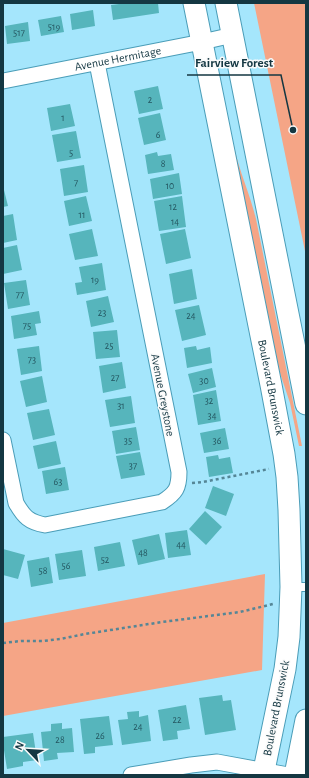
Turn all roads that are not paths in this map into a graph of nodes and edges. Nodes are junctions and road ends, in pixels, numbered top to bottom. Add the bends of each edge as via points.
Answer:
1 (194, 3) edge
2 (226, 3) edge
3 (233, 35) junction
4 (202, 42) junction
5 (97, 63) junction
6 (3, 81) edge
7 (306, 404) edge
8 (3, 440) edge
9 (296, 591) edge
10 (306, 720) edge
11 (264, 773) edge
12 (131, 775) edge
13 (288, 775) edge
14 (295, 775) edge

1 - 4 street, Boulevard Brunswick
2 - 3 street
3 - 4 street, Avenue Hermitage
3 - 7 street
4 - 5 street, Avenue Hermitage
4 - 9 street, Boulevard Brunswick via 284,454
5 - 6 street, Avenue Hermitage
5 - 8 street, Avenue Greystone via 179,482 176,490 162,502 45,525 36,523 21,512 16,503
9 - 11 street, Boulevard Brunswick
10 - 14 street
11 - 12 street via 224,762 213,762
11 - 13 street

